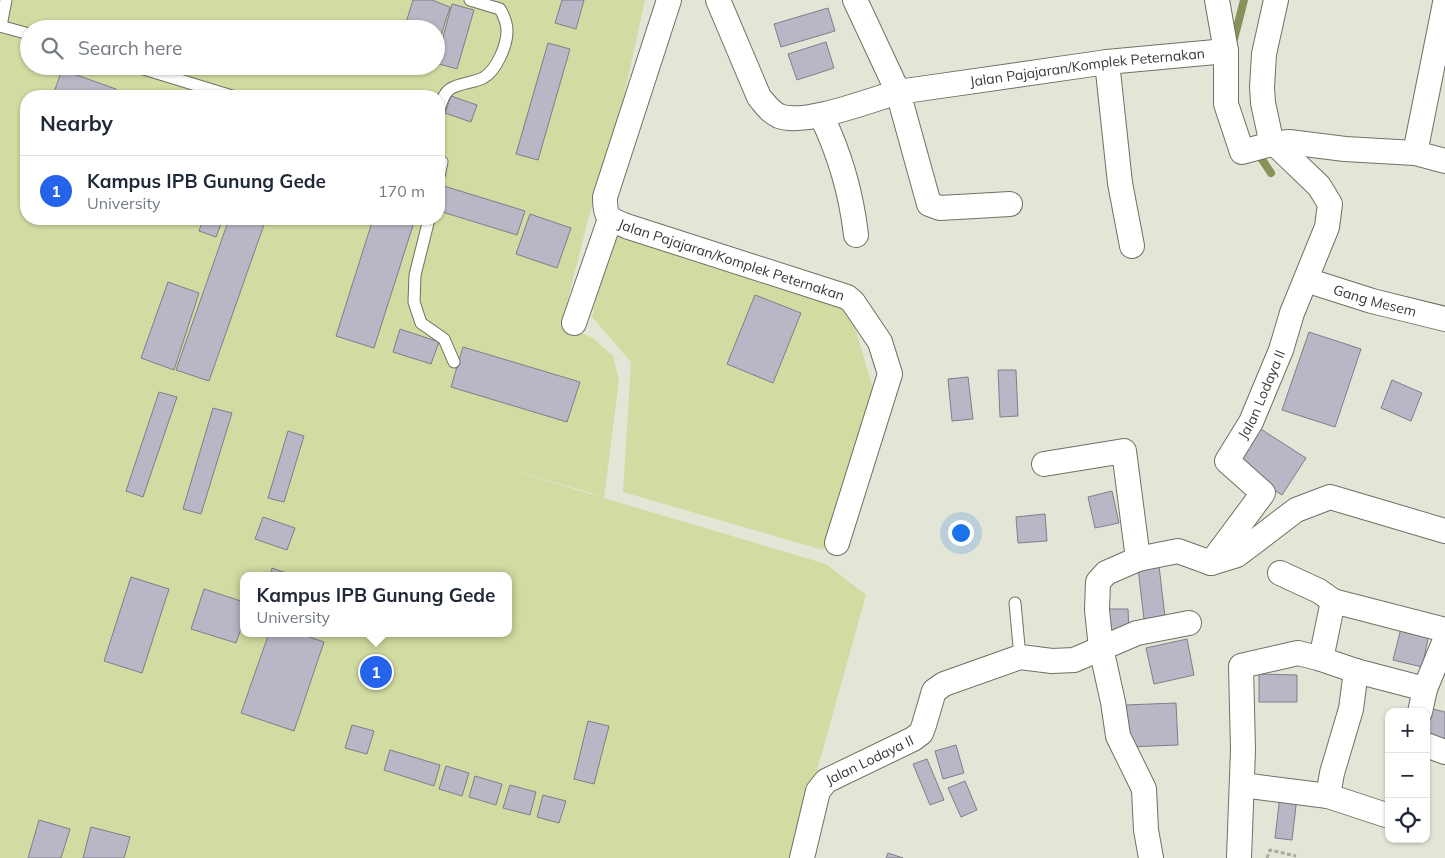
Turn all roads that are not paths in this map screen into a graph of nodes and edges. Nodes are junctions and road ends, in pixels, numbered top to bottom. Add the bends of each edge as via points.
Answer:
1 (6, 0) edge
2 (470, 0) edge
3 (669, 0) edge
4 (718, 0) edge
5 (855, 0) edge
6 (1217, 0) edge
7 (1276, 0) edge
8 (1445, 3) edge
9 (0, 26) edge
10 (20, 32) edge
11 (1226, 50) junction
12 (1107, 62) junction
13 (163, 75) edge
14 (212, 90) edge
15 (898, 92) junction
16 (445, 93) edge
17 (821, 114) junction
18 (1272, 145) junction
19 (1415, 153) junction
20 (1445, 161) edge
21 (1010, 204) dead end
22 (610, 219) junction
23 (428, 225) edge
24 (856, 235) dead end
25 (1132, 246) dead end
26 (1306, 280) junction
27 (1445, 319) edge
28 (574, 323) dead end
29 (454, 362) dead end
30 (1044, 464) dead end
31 (1445, 530) edge
32 (837, 542) dead end
33 (1138, 559) junction
34 (1211, 563) junction
35 (1280, 573) dead end
36 (1333, 601) junction
37 (1015, 603) dead end
38 (1189, 623) dead end
39 (1445, 630) edge
40 (1445, 640) edge
41 (1101, 648) junction
42 (1020, 657) junction
43 (1321, 659) junction
44 (1356, 671) junction
45 (1423, 700) edge
46 (1430, 746) edge
47 (1445, 752) edge
48 (1242, 785) junction
49 (1328, 796) junction
50 (1385, 815) edge
51 (802, 858) edge
52 (1151, 858) edge
53 (1239, 858) edge

1 - 9 lane
2 - 16 lane via 500,9 505,18 506,40 496,67 484,78
3 - 22 street, Jalan Pajajaran/Komplek Peternakan via 605,197 605,211
4 - 17 street, Jalan Pajajaran/Komplek Peternakan via 759,97 769,109 779,116 793,118
5 - 15 street
6 - 11 street
7 - 18 street via 1264,54 1262,87
8 - 19 street
9 - 10 lane
11 - 12 street, Jalan Pajajaran/Komplek Peternakan
11 - 18 street, Jalan Lodaya II via 1226,104 1242,152
12 - 15 street, Jalan Pajajaran/Komplek Peternakan
12 - 25 street via 1120,183
13 - 14 lane
15 - 17 street, Jalan Pajajaran/Komplek Peternakan
15 - 21 street via 929,204 940,208
17 - 24 street via 836,147 851,196
18 - 19 street
18 - 26 street, Jalan Lodaya II via 1320,186 1330,204 1327,227
19 - 20 street
22 - 28 street
22 - 32 street, Jalan Pajajaran/Komplek Peternakan via 853,302 880,342 890,374
23 - 29 lane via 415,275 414,302 421,323 444,339
26 - 27 street, Gang Mesem
26 - 34 street, Jalan Lodaya II via 1251,422 1227,461 1263,493
30 - 33 street via 1124,451
31 - 34 street via 1330,497 1296,510 1237,555
33 - 34 street via 1178,551
33 - 41 street via 1106,573 1098,582
35 - 36 street via 1320,591
36 - 39 street
36 - 43 street
37 - 42 lane
38 - 41 street, Jalan Lodaya II via 1137,633
40 - 45 street
41 - 42 street, Jalan Lodaya II via 1064,662
41 - 52 street via 1118,736 1144,789
42 - 51 street, Jalan Lodaya II via 944,684 934,691 920,733 913,739 826,781 818,791
43 - 44 street
43 - 48 street via 1298,653 1241,666
44 - 45 street
44 - 49 street via 1351,709
46 - 47 street
48 - 49 street
48 - 53 street
49 - 50 street

